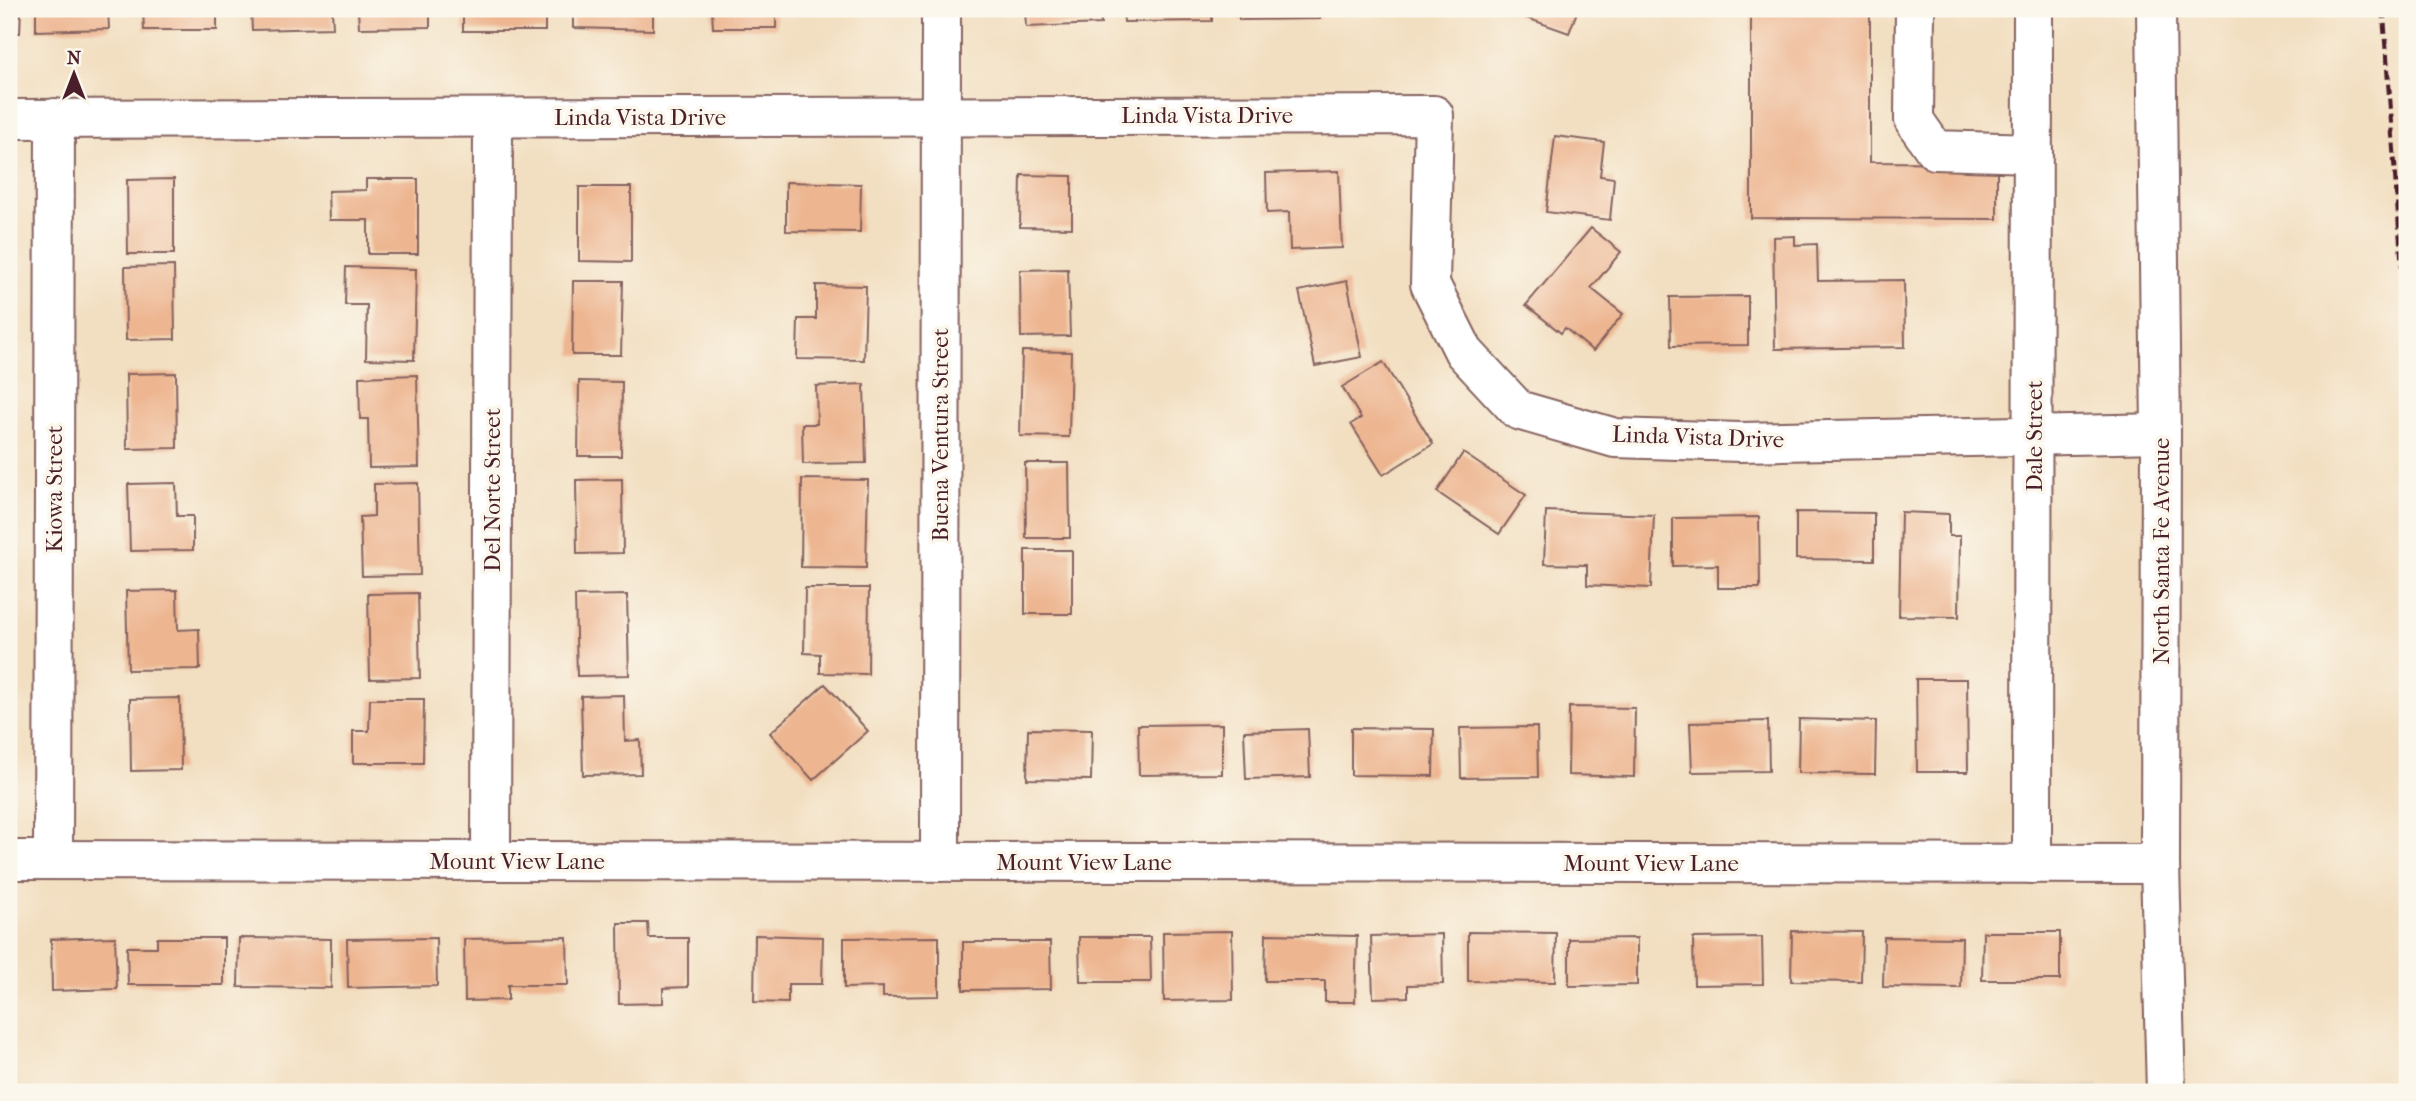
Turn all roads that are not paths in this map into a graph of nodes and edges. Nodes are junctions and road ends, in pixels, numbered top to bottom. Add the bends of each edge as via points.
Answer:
1 (941, 9) edge
2 (1915, 9) edge
3 (2033, 9) edge
4 (2156, 9) edge
5 (941, 115) junction
6 (55, 118) junction
7 (493, 118) junction
8 (9, 119) edge
9 (2033, 153) junction
10 (2161, 433) junction
11 (2034, 435) junction
12 (9, 860) edge
13 (53, 860) junction
14 (491, 861) junction
15 (940, 862) junction
16 (2032, 864) junction
17 (2160, 864) junction
18 (2166, 1092) edge

1 - 5 street, Buena Ventura Street
2 - 9 street via 1914,120 1935,150
3 - 9 street, Dale Street
4 - 10 street, North Santa Fe Avenue
5 - 7 street, Linda Vista Drive
5 - 11 street, Linda Vista Drive via 1434,115 1430,284 1464,352 1518,410 1615,438 1740,442
5 - 15 street, Buena Ventura Street
6 - 7 street, Linda Vista Drive
6 - 8 street, Linda Vista Drive
6 - 13 street, Kiowa Street
7 - 14 street, Del Norte Street
9 - 11 street, Dale Street
10 - 11 street, Linda Vista Drive
10 - 17 street, North Santa Fe Avenue
11 - 16 street, Dale Street
12 - 13 street, Mount View Lane
13 - 14 street, Mount View Lane
14 - 15 street, Mount View Lane
15 - 16 street, Mount View Lane
16 - 17 street, Mount View Lane
17 - 18 street, North Santa Fe Avenue

